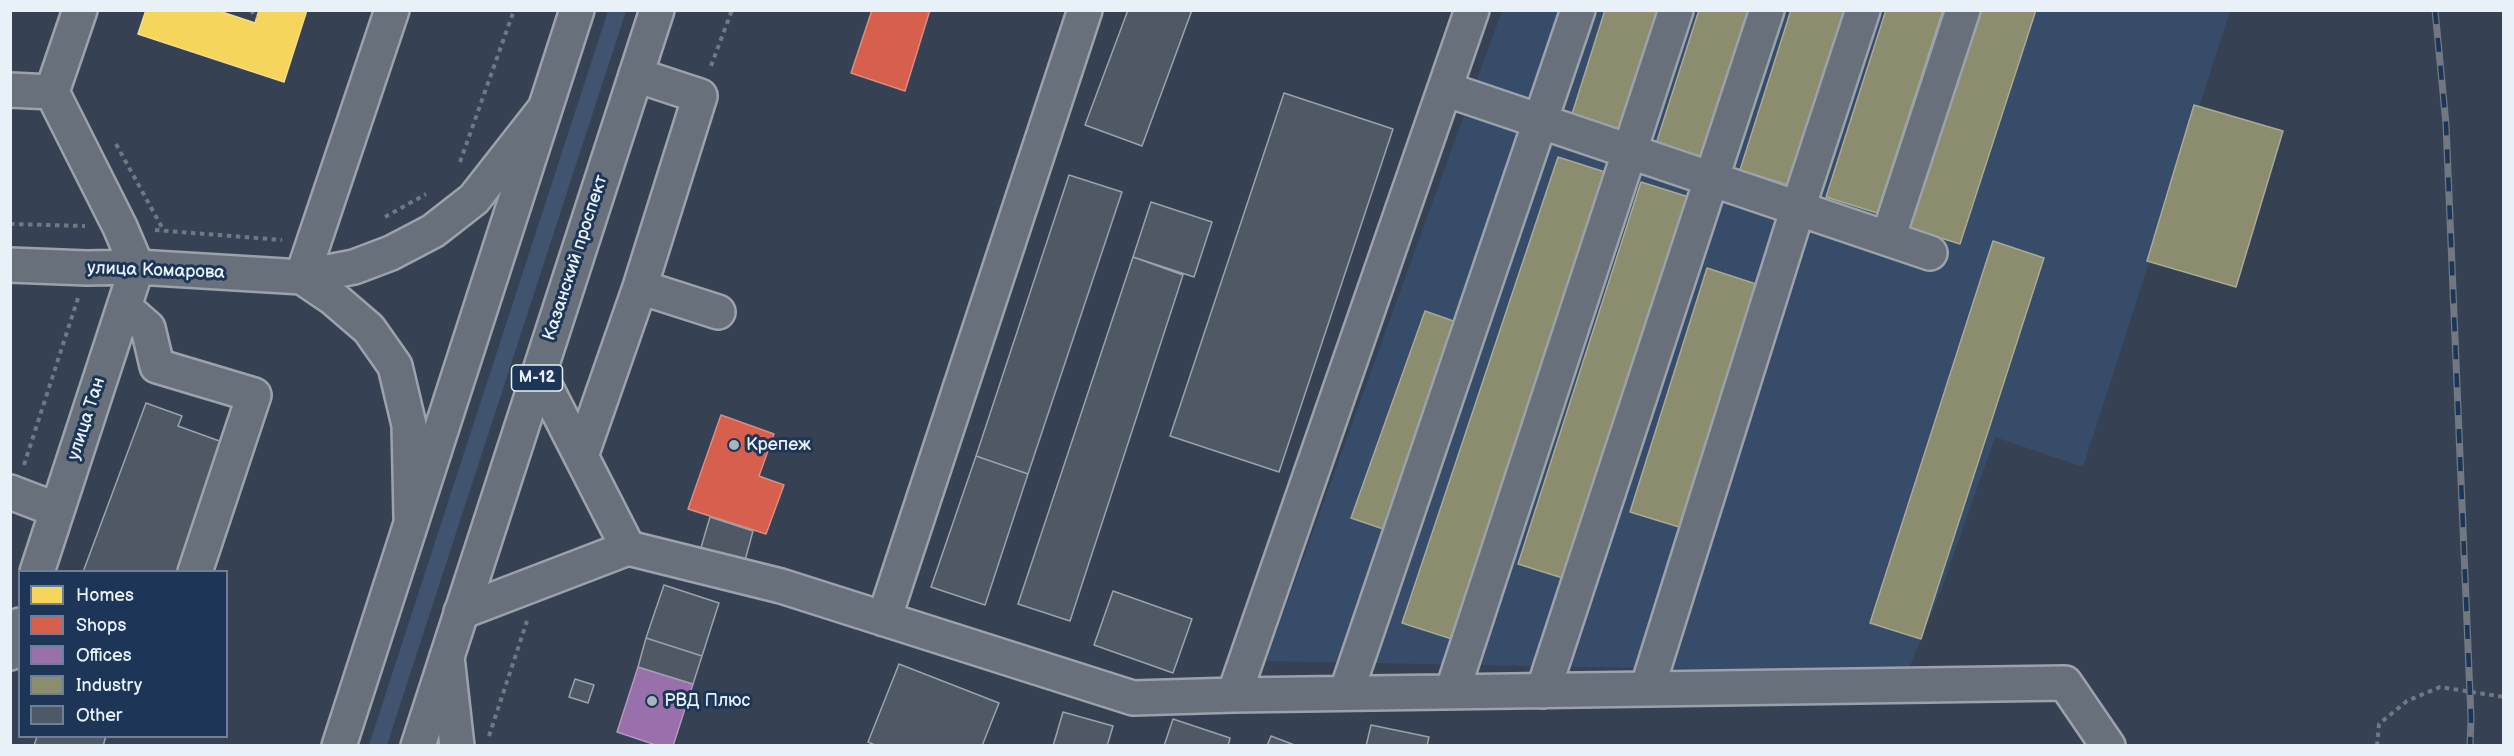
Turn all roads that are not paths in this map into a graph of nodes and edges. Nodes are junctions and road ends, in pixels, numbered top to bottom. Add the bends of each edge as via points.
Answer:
1 (80, 10) edge
2 (392, 10) edge
3 (577, 10) edge
4 (657, 10) edge
5 (1085, 10) edge
6 (1472, 10) edge
7 (1578, 10) edge
8 (1676, 10) edge
9 (1767, 10) edge
10 (1863, 10) edge
11 (1963, 10) edge
12 (636, 75) junction
13 (1445, 89) junction
14 (10, 90) edge
15 (52, 92) junction
16 (544, 110) junction
17 (1540, 121) junction
18 (1630, 151) junction
19 (1712, 179) junction
20 (1798, 208) junction
21 (1888, 238) junction
22 (1930, 253) dead end
23 (10, 265) edge
24 (137, 267) junction
25 (302, 277) junction
26 (640, 287) junction
27 (124, 307) junction
28 (718, 312) dead end
29 (539, 374) junction
30 (581, 456) junction
31 (13, 493) edge
32 (57, 510) junction
33 (411, 525) junction
34 (628, 548) junction
35 (38, 570) edge
36 (196, 570) edge
37 (461, 612) junction
38 (884, 619) junction
39 (18, 631) edge
40 (11, 652) edge
41 (447, 657) junction
42 (1647, 689) junction
43 (1543, 691) junction
44 (1452, 692) junction
45 (1346, 693) junction
46 (1234, 695) junction
47 (339, 746) edge
48 (418, 746) edge
49 (457, 746) edge
50 (2108, 746) edge

1 - 15 main road
2 - 25 main road
3 - 16 main road
4 - 12 main road, Казанский проспект / М-12
5 - 38 main road
6 - 13 main road
7 - 17 main road
8 - 18 main road
9 - 19 main road
10 - 20 main road
11 - 21 main road
12 - 26 main road via 700,96
12 - 29 main road, Казанский проспект / М-12
13 - 17 main road
13 - 46 main road
14 - 15 main road
15 - 24 main road
16 - 25 main road, улица Комарова via 474,199 433,231 354,267
16 - 33 main road
17 - 18 main road
17 - 45 main road
18 - 19 main road
18 - 44 main road
19 - 20 main road
19 - 43 main road
20 - 21 main road
20 - 42 main road
21 - 22 main road
23 - 24 main road, улица Комарова
24 - 25 main road, улица Комарова
24 - 27 main road, улица Тан
25 - 33 main road via 369,329 395,366 409,425
26 - 28 main road
26 - 30 main road
27 - 32 main road, улица Тан
27 - 36 main road via 148,328 157,366 254,395
29 - 30 main road
29 - 37 main road, Казанский проспект / М-12
30 - 34 main road
31 - 32 main road
32 - 35 main road, улица Тан
33 - 47 main road
34 - 37 main road
34 - 38 main road via 781,586
37 - 41 main road, Казанский проспект / М-12
38 - 46 main road via 1133,698
39 - 40 main road
41 - 48 main road, Казанский проспект / М-12
41 - 49 main road
42 - 43 main road
42 - 50 main road via 2065,683
43 - 44 main road
44 - 45 main road
45 - 46 main road

